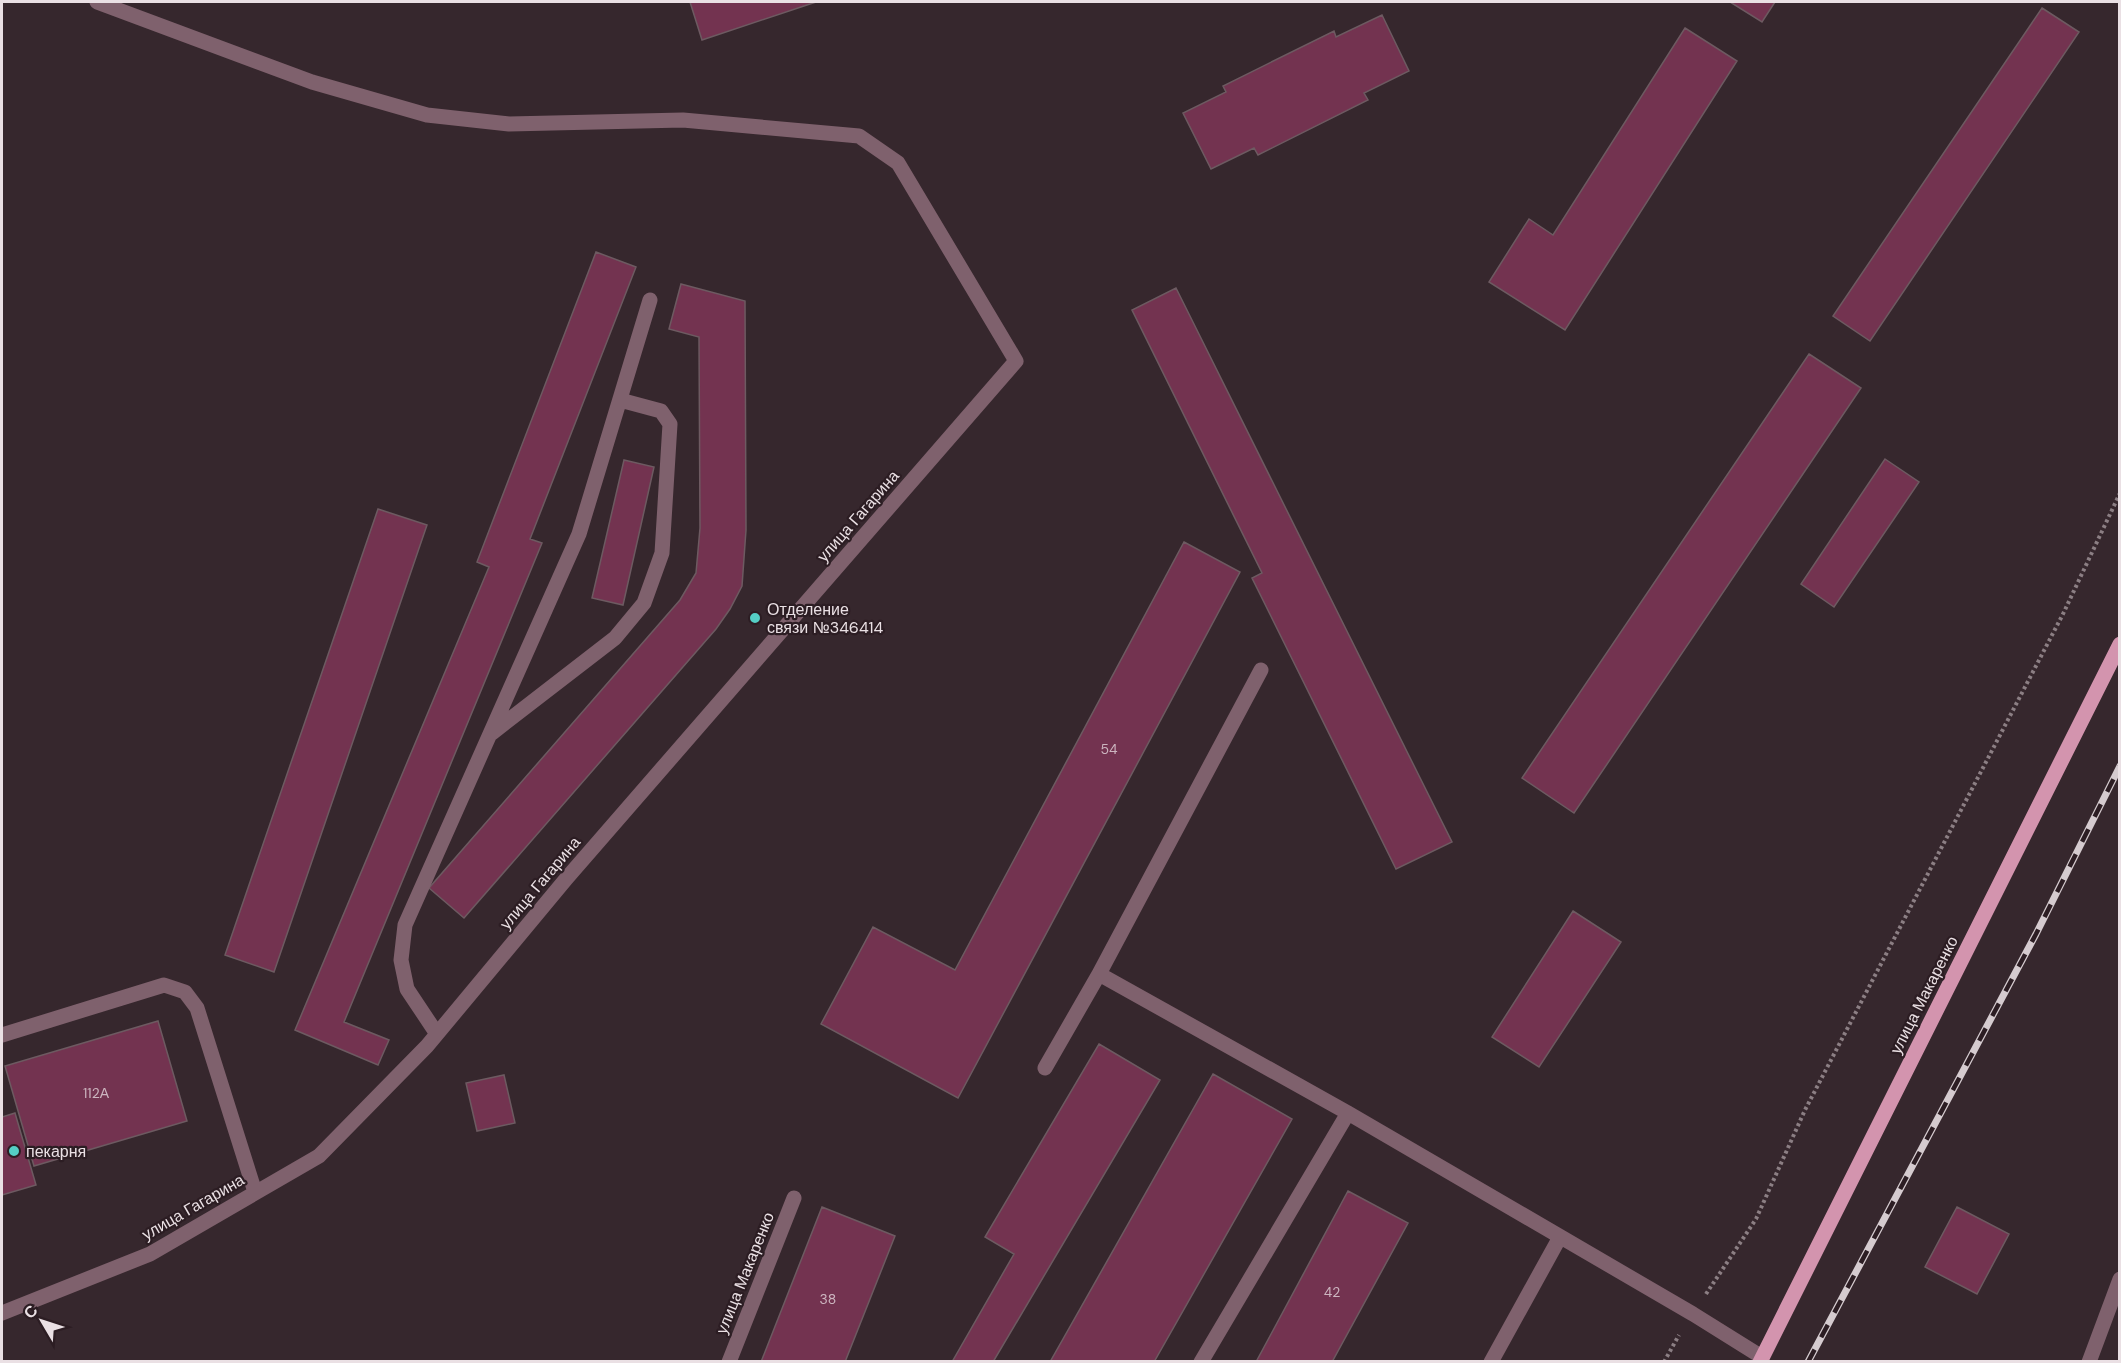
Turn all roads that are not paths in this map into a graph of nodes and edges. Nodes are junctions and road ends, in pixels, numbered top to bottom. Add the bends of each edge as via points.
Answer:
1 (97, 2) edge
2 (650, 300) dead end
3 (620, 400) junction
4 (2120, 644) edge
5 (1261, 670) dead end
6 (489, 735) junction
7 (1099, 974) junction
8 (436, 1034) junction
9 (2, 1035) edge
10 (1045, 1068) dead end
11 (1348, 1113) junction
12 (255, 1192) junction
13 (794, 1198) dead end
14 (1560, 1237) junction
15 (2120, 1279) edge
16 (2, 1312) edge
17 (1761, 1359) edge
18 (729, 1362) edge
19 (1201, 1362) edge
20 (1491, 1362) edge
21 (2090, 1362) edge

1 - 8 street, улица Гагарина via 312,82 427,115 509,124 683,120 859,136 898,163 1016,361
2 - 3 street
3 - 6 street via 579,534
3 - 6 street via 661,411 670,424 662,553 644,603 615,638
4 - 17 main road, улица Макаренко
5 - 7 street
6 - 8 street via 405,925 400,960 407,989
7 - 10 street
7 - 11 street
8 - 12 street, улица Гагарина via 319,1155
9 - 12 street via 164,985 185,992 197,1008
11 - 14 street
11 - 19 street
12 - 16 street, улица Гагарина via 150,1254
13 - 18 street, улица Макаренко
14 - 17 street via 1693,1314
14 - 20 street
15 - 21 street

